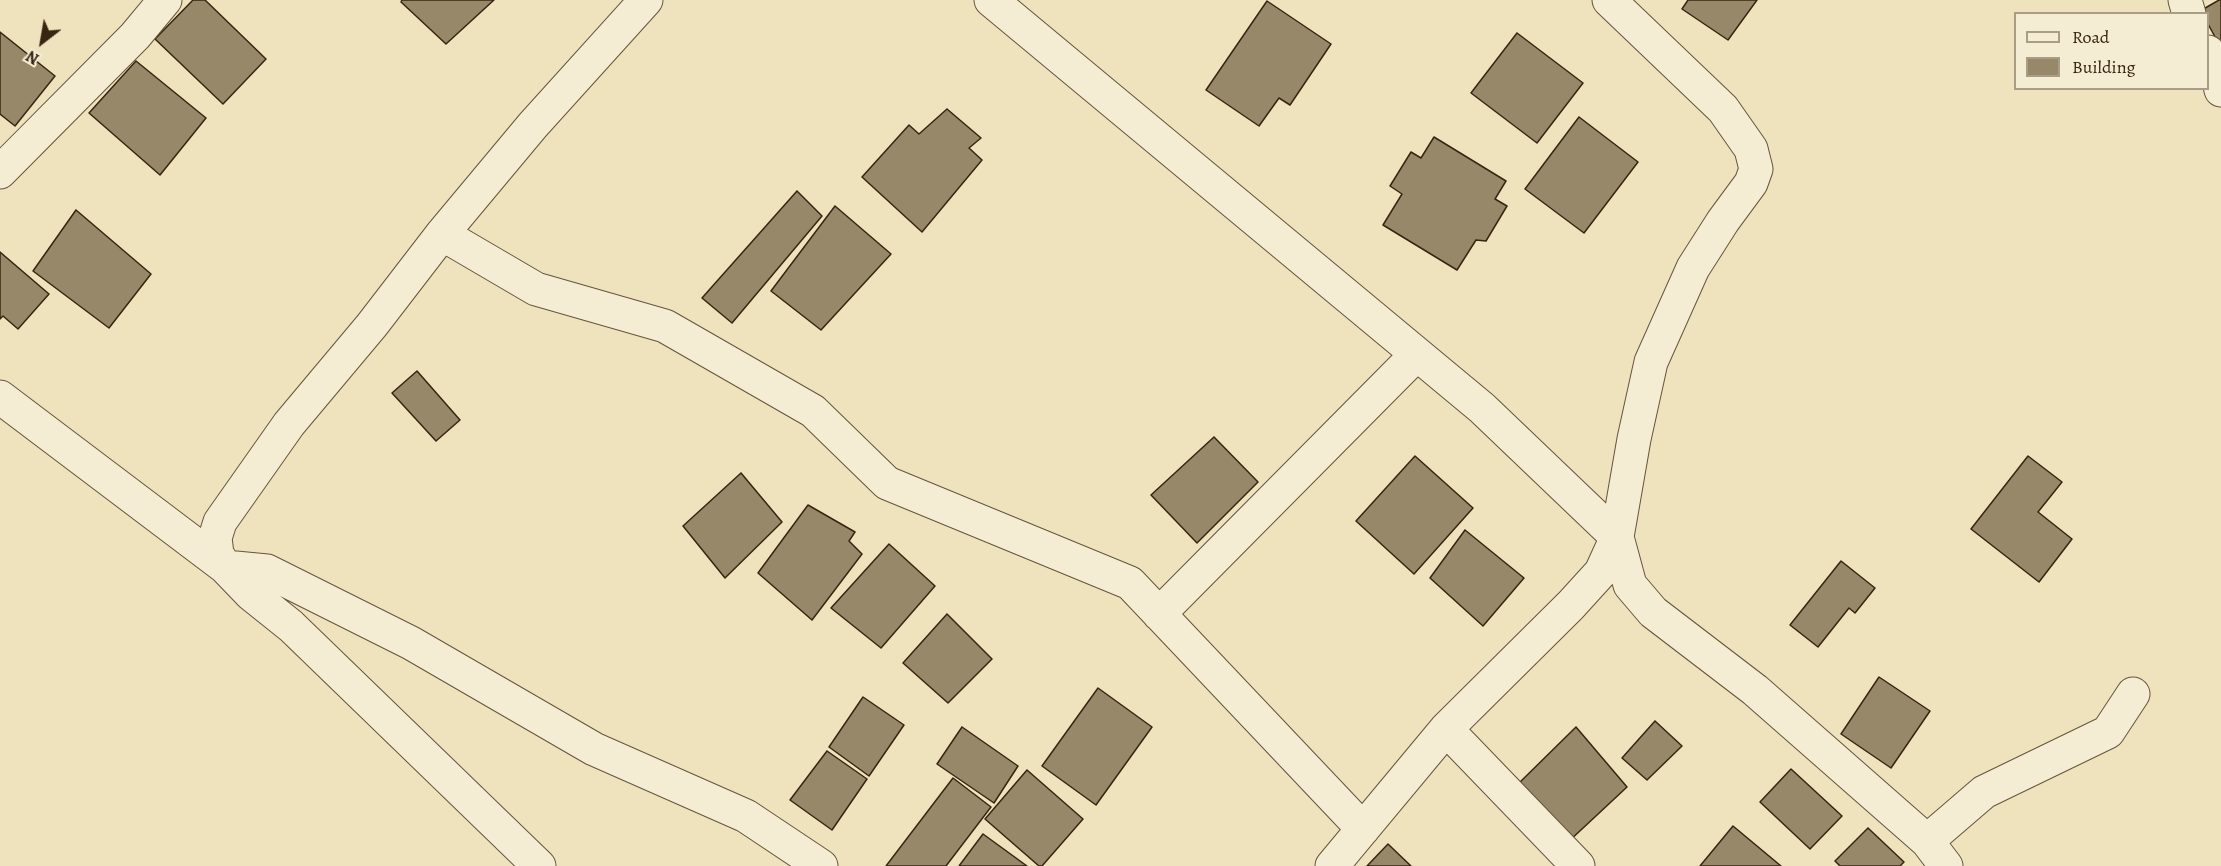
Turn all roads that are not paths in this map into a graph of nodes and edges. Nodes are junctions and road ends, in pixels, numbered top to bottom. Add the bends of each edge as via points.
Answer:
1 (165, 0) edge
2 (646, 0) edge
3 (991, 0) edge
4 (1609, 0) edge
5 (2209, 54) edge
6 (2221, 90) edge
7 (0, 172) edge
8 (442, 234) junction
9 (1417, 354) junction
10 (0, 397) edge
11 (1617, 537) junction
12 (225, 567) junction
13 (1159, 614) junction
14 (2133, 694) dead end
15 (1446, 729) junction
16 (1363, 829) junction
17 (1936, 853) edge
18 (538, 866) edge
19 (821, 866) edge
20 (1332, 866) edge
21 (1578, 866) edge

1 - 7 street via 135,36
2 - 8 street via 533,125
3 - 9 street
4 - 11 street via 1723,109 1751,149 1756,168 1751,183 1693,268 1651,362
5 - 6 street
8 - 12 street via 290,424 220,522 215,538 217,554
8 - 13 street via 536,288 665,326 813,411 887,483 1130,583
9 - 11 street via 1482,408
9 - 13 street
10 - 12 street
11 - 15 street via 1601,572 1586,589
11 - 17 street via 1630,585 1653,612 1755,690
12 - 18 street
12 - 19 street via 267,571 401,638 594,749 746,816
13 - 16 street
14 - 17 street via 2108,732 1984,792
15 - 16 street
15 - 21 street
16 - 20 street

